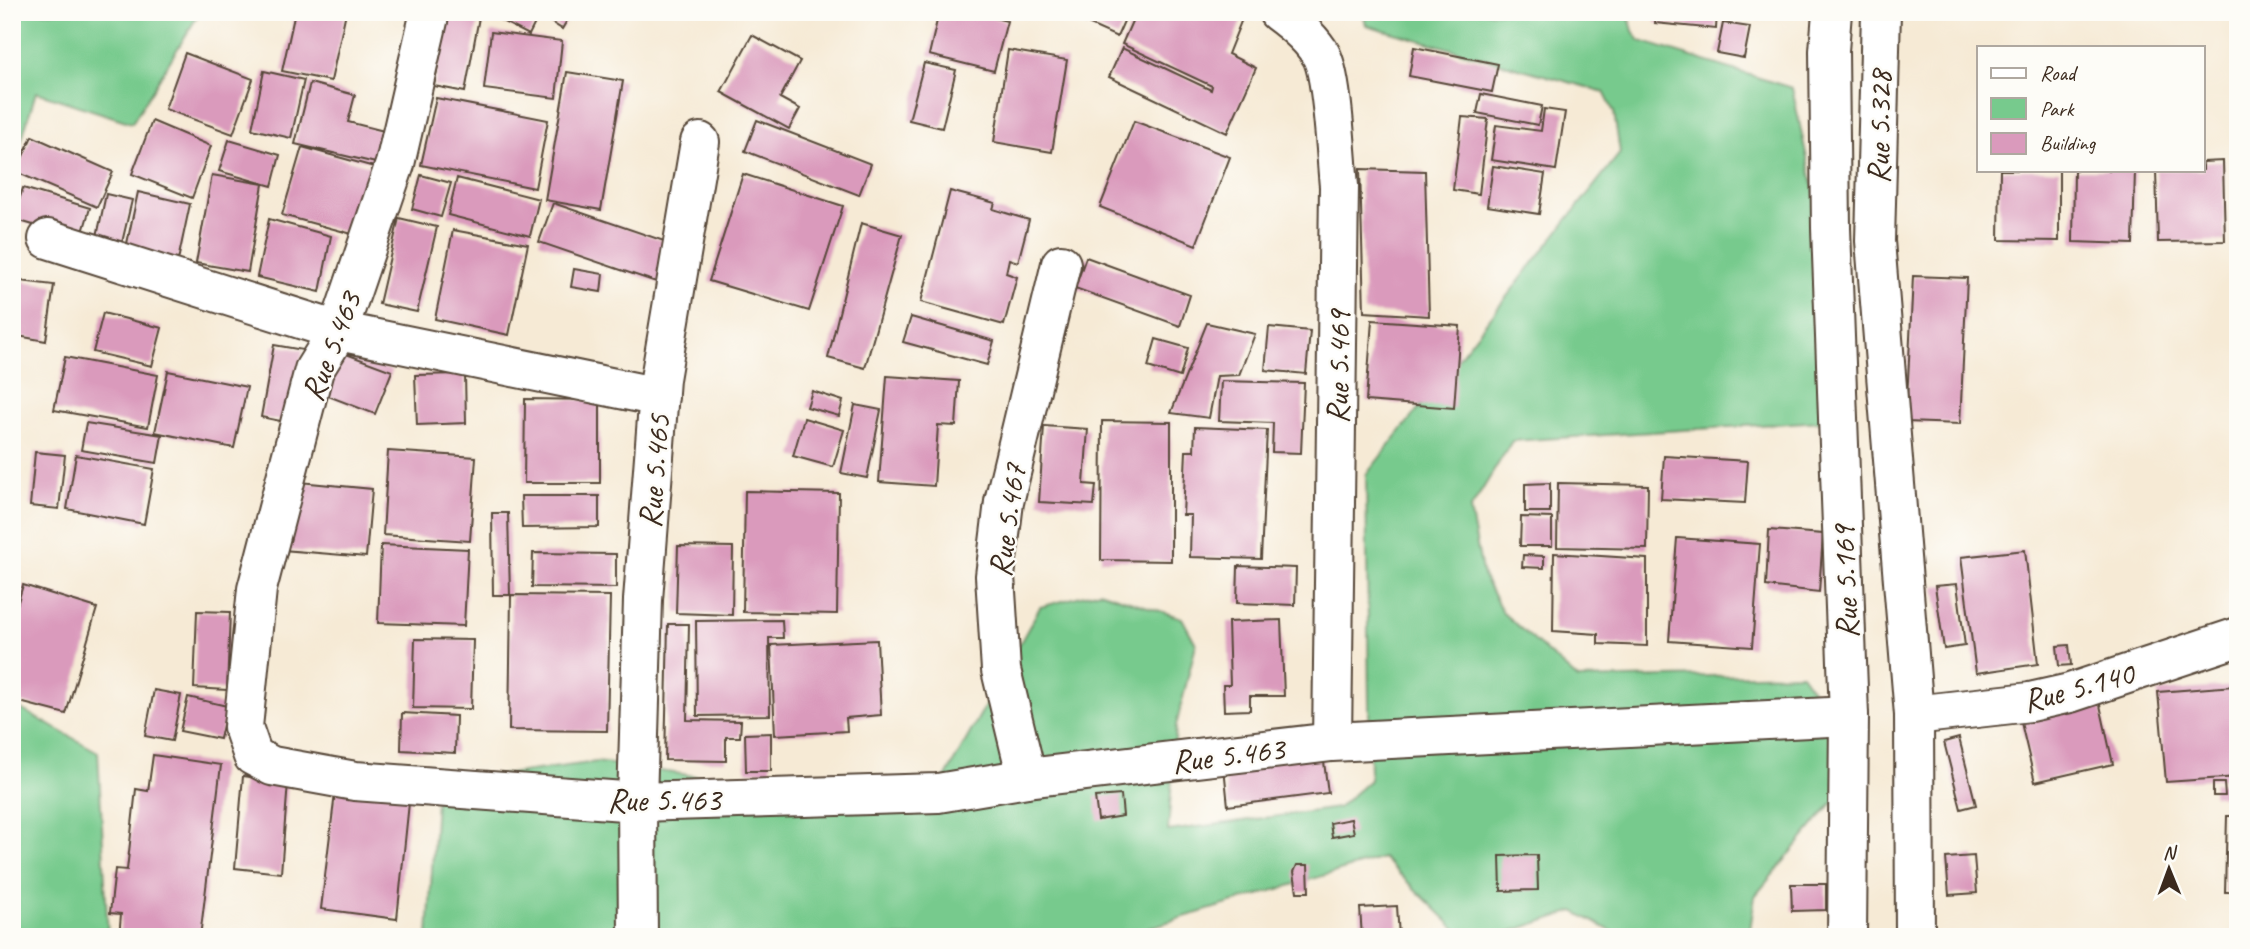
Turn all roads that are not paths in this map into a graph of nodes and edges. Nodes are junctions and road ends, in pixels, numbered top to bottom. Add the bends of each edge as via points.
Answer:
1 (430, 12) edge
2 (1278, 12) edge
3 (1832, 12) edge
4 (1881, 12) edge
5 (700, 142) dead end
6 (1831, 228) joint
7 (48, 239) dead end
8 (1875, 241) joint
9 (1061, 264) dead end
10 (338, 331) junction
11 (659, 397) junction
12 (2238, 638) edge
13 (1914, 715) junction
14 (1849, 716) junction
15 (1332, 742) junction
16 (1027, 778) junction
17 (637, 802) junction
18 (638, 937) edge
19 (1847, 937) edge
20 (1914, 937) edge

1 - 10 street, Rue 5.463 via 395,164
2 - 15 street, Rue 5.469 via 1321,56 1339,186
3 - 6 street, Rue 5.328
4 - 8 street, Rue 5.328
5 - 11 street, Rue 5.465
6 - 14 street, Rue 5.169
7 - 10 street
8 - 13 street, Rue 5.169
9 - 16 street, Rue 5.467 via 1004,502 995,576 1001,670
10 - 11 street
10 - 17 street, Rue 5.463 via 314,370 257,589 243,727 253,756 272,766 355,781
11 - 17 street, Rue 5.465 via 643,600
12 - 13 street, Rue 5.140 via 2070,693
13 - 20 street, Rue 5.169
14 - 15 street, Rue 5.463
14 - 19 street, Rue 5.169
15 - 16 street, Rue 5.463
16 - 17 street, Rue 5.463 via 938,793
17 - 18 street, Rue 5.465

